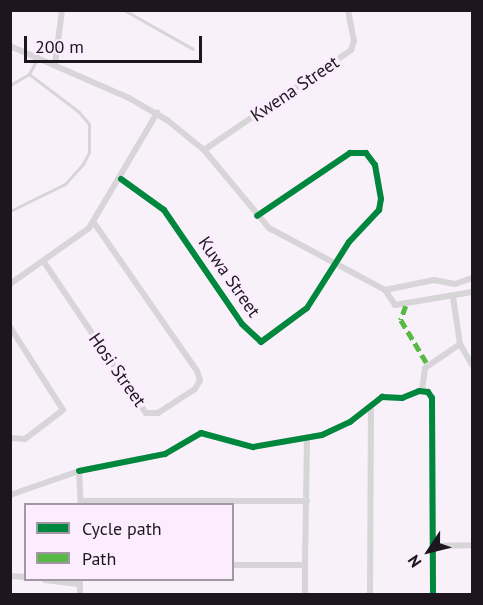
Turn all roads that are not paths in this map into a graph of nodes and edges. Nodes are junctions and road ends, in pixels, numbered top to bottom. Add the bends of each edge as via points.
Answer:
1 (62, 10) edge
2 (124, 10) edge
3 (348, 10) edge
4 (10, 46) edge
5 (193, 49) dead end
6 (38, 57) junction
7 (55, 64) junction
8 (29, 74) junction
9 (10, 85) edge
10 (157, 113) junction
11 (204, 150) junction
12 (121, 179) junction
13 (10, 211) edge
14 (257, 216) junction
15 (94, 223) junction
16 (44, 262) junction
17 (335, 265) junction
18 (472, 278) edge
19 (10, 284) edge
20 (385, 290) junction
21 (472, 292) edge
22 (455, 296) junction
23 (10, 327) edge
24 (460, 344) junction
25 (472, 365) edge
26 (422, 390) junction
27 (371, 408) junction
28 (10, 438) edge
29 (307, 438) junction
30 (78, 471) junction
31 (10, 495) edge
32 (307, 501) junction
33 (81, 503) edge
34 (472, 545) edge
35 (433, 546) junction
36 (234, 565) edge
37 (306, 565) junction
38 (80, 582) edge
39 (80, 594) edge
40 (305, 594) edge
41 (370, 594) edge
42 (433, 594) edge

1 - 7 street
2 - 5 lane
3 - 11 street, Kwena Street via 354,41 351,51
4 - 6 street
6 - 7 street
6 - 8 lane
7 - 10 street
8 - 9 lane
8 - 13 lane via 88,124 89,152 84,164 65,184
10 - 11 street
10 - 12 street
11 - 14 street
12 - 15 street
12 - 17 street, Kuwa Street via 164,210 259,342 307,308
14 - 17 street via 278,234
14 - 17 street via 350,153 366,153 377,170 381,206 353,237
15 - 16 street
15 - 16 street, Hosi Street via 197,371 200,380 195,389 158,413 146,413
16 - 19 street
17 - 20 street
18 - 20 street via 455,284 434,280
20 - 22 street via 398,307
21 - 22 street
22 - 24 street
23 - 28 street via 63,410 25,439
24 - 25 street
24 - 26 street via 425,368
26 - 27 street via 409,397 382,397
26 - 35 street via 432,398
27 - 29 street via 338,429
27 - 41 street
29 - 30 street via 253,447 201,433 165,454
29 - 32 street
30 - 31 street
30 - 33 street
32 - 33 street
32 - 37 street
34 - 35 street
35 - 42 street
36 - 37 street
37 - 40 street
38 - 39 street

